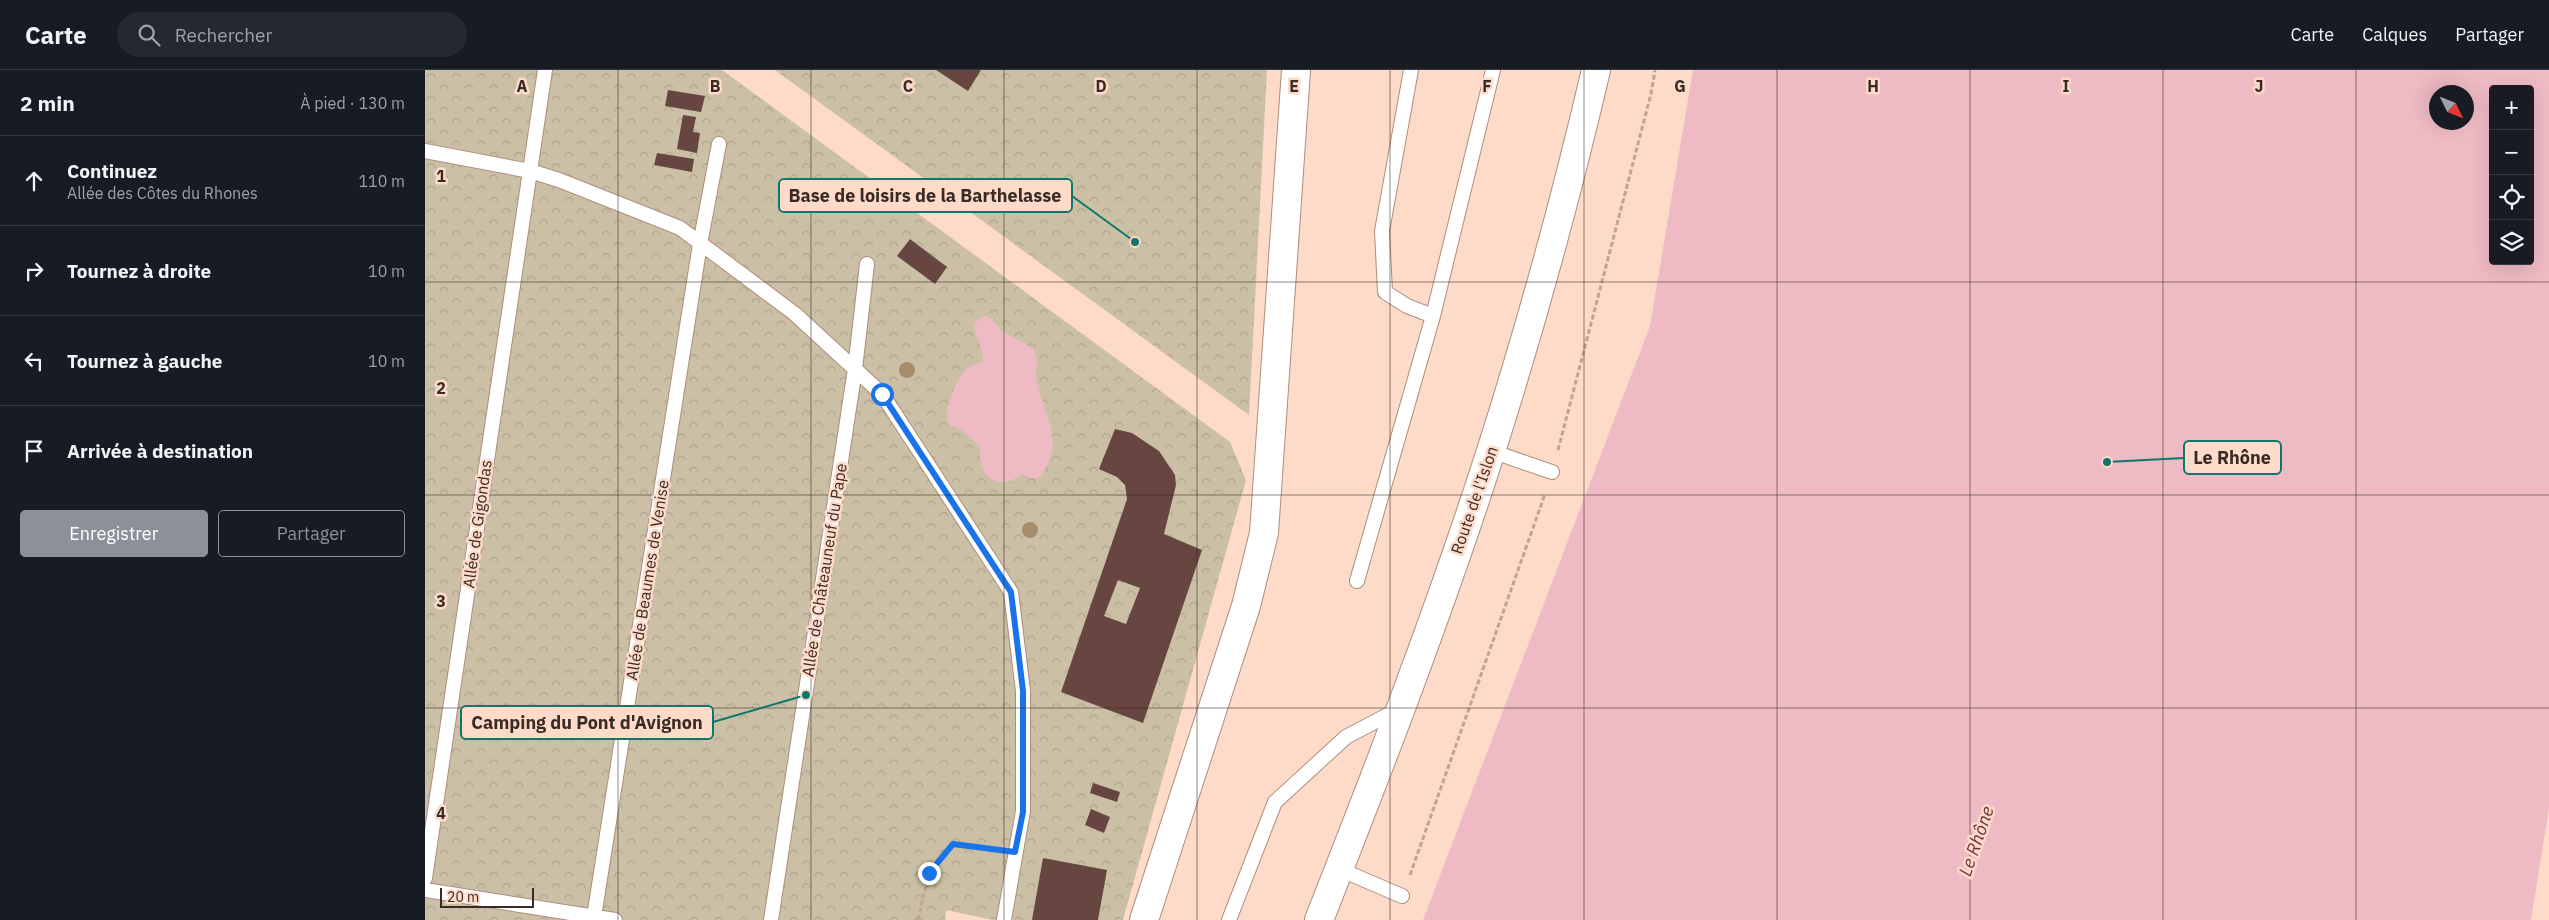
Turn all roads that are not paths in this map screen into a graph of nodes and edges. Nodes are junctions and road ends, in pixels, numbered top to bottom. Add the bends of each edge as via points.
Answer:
1 (545, 70) edge
2 (1296, 70) edge
3 (1411, 70) edge
4 (1493, 70) edge
5 (1596, 70) edge
6 (719, 144) dead end
7 (425, 151) edge
8 (530, 171) junction
9 (700, 244) junction
10 (867, 264) dead end
11 (1433, 316) junction
12 (855, 369) junction
13 (1491, 452) junction
14 (1552, 472) road end
15 (1357, 581) dead end
16 (1400, 709) junction
17 (1339, 869) junction
18 (425, 878) edge
19 (425, 890) edge
20 (1402, 896) road end
21 (595, 917) junction
22 (615, 920) edge
23 (771, 920) edge
24 (1004, 920) edge
25 (1144, 920) edge
26 (1229, 920) edge
27 (1319, 920) edge

1 - 8 lane, Allée de Gigondas
2 - 25 street via 1264,533 1246,606
3 - 11 lane via 1382,231 1385,292 1407,306
4 - 11 lane
5 - 13 street, Route de l'Islon via 1565,202
6 - 9 lane, Allée de Beaumes de Venise
7 - 8 lane
8 - 9 lane via 680,228
8 - 18 lane, Allée de Gigondas
9 - 12 lane via 795,314
9 - 21 lane, Allée de Beaumes de Venise
10 - 12 lane, Allée de Châteauneuf du Pape
11 - 15 lane
12 - 23 lane, Allée de Châteauneuf du Pape
12 - 24 lane via 882,394 1011,592 1023,691 1023,812
13 - 14 lane
13 - 16 street, Route de l'Islon
16 - 17 street, Route de l'Islon
16 - 26 lane via 1346,737 1275,802
17 - 20 lane
17 - 27 street, Route de l'Islon
19 - 21 lane
21 - 22 lane

